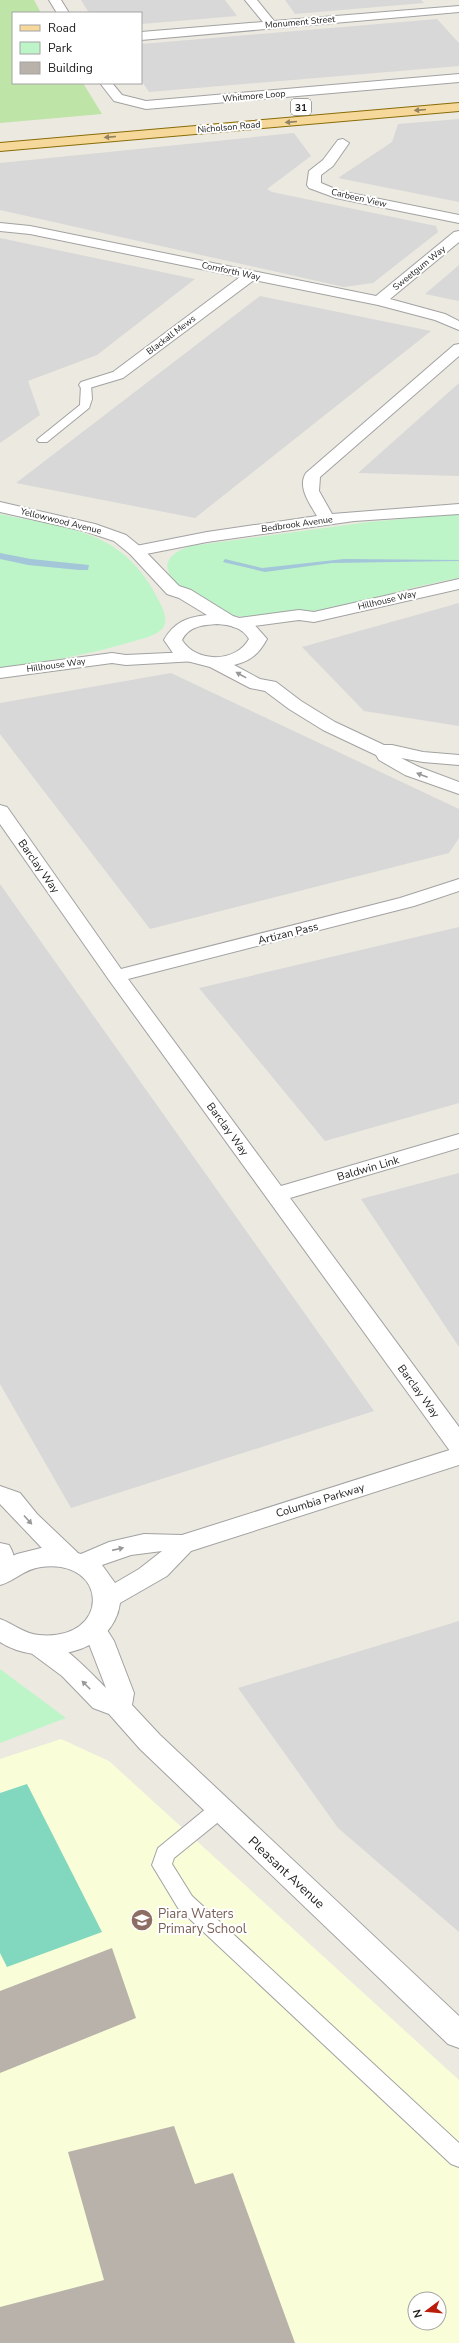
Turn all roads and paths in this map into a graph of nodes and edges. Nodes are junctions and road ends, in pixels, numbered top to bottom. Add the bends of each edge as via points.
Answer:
1 (55, 0) edge
2 (251, 0) edge
3 (447, 0) edge
4 (458, 11) edge
5 (62, 12) edge
6 (270, 24) junction
7 (142, 36) edge
8 (459, 78) edge
9 (107, 84) edge
10 (459, 107) edge
11 (343, 143) dead end
12 (0, 147) edge
13 (459, 219) edge
14 (0, 227) edge
15 (459, 235) edge
16 (251, 275) junction
17 (378, 301) junction
18 (459, 326) edge
19 (459, 348) edge
20 (86, 385) joint
21 (43, 440) dead end
22 (0, 506) edge
23 (459, 509) edge
24 (327, 520) junction
25 (136, 551) junction
26 (459, 584) edge
27 (173, 590) junction
28 (314, 617) junction
29 (234, 621) junction
30 (183, 626) junction
31 (258, 639) junction
32 (173, 640) junction
33 (249, 653) junction
34 (190, 657) junction
35 (112, 658) junction
36 (212, 661) junction
37 (0, 673) edge
38 (270, 686) junction
39 (381, 751) junction
40 (459, 760) edge
41 (459, 788) edge
42 (0, 812) edge
43 (459, 885) edge
44 (116, 976) junction
45 (459, 1141) edge
46 (276, 1195) junction
47 (459, 1445) edge
48 (459, 1456) edge
49 (0, 1495) edge
50 (182, 1544) junction
51 (75, 1561) junction
52 (1, 1567) edge
53 (107, 1598) junction
54 (93, 1629) junction
55 (3, 1634) edge
56 (40, 1646) junction
57 (118, 1708) junction
58 (220, 1809) junction
59 (459, 2035) edge
60 (459, 2157) edge

1 - 5 street
2 - 6 street
3 - 4 street
4 - 6 street, Monument Street
6 - 7 street, Monument Street
8 - 9 street, Whitmore Loop via 146,105 118,98
10 -> 12 main road, Nicholson Road / 31
11 - 13 street, Carbeen View via 328,163 314,174 314,185 336,194
14 - 16 street, Cornforth Way via 30,230
15 - 17 street, Sweetgum Way
16 - 17 street, Cornforth Way
16 - 20 street, Blackall Mews via 118,375
17 - 18 street, Cornforth Way via 440,317
19 - 24 street via 312,476 311,491
20 - 21 lane via 85,406
22 - 25 street, Yellowwood Avenue via 104,531 120,538
23 - 24 street, Bedbrook Avenue
24 - 25 street, Bedbrook Avenue via 207,537
25 - 27 street, Yellowwood Avenue
26 - 28 street, Hillhouse Way
27 - 29 street, Yellowwood Avenue
27 - 30 street, Yellowwood Avenue via 170,597 182,612
28 - 29 street, Hillhouse Way via 299,615
28 - 31 street, Hillhouse Way via 307,623
29 - 30 street, Hillhouse Way via 205,620
29 - 31 street, Yellowwood Avenue via 254,631
30 - 32 street
31 - 33 street via 256,646
32 - 34 street via 181,653
32 - 35 street, Hillhouse Way via 121,652
33 - 36 street via 237,659
33 - 38 street via 254,664 270,678
34 - 35 street, Hillhouse Way via 126,660
34 - 36 street, Hillhouse Way
35 - 37 street, Hillhouse Way
38 -> 36 street via 256,684
38 - 39 street via 329,726
39 - 40 street via 392,750 423,757
41 -> 39 street via 399,765 385,757
42 - 44 street, Barclay Way
43 - 44 street, Artizan Pass via 407,902
44 - 46 street, Barclay Way
45 - 46 street, Baldwin Link
46 - 47 street, Barclay Way
48 - 50 street, Columbia Parkway
49 -> 51 street via 12,1499 28,1520
51 -> 50 street, Columbia Parkway via 164,1540
50 - 53 street via 173,1556 150,1575
51 - 52 street via 50,1556
51 - 53 street via 95,1573 104,1585
53 - 54 street via 106,1609
54 - 56 street via 78,1639 60,1645
54 - 57 street via 101,1641 121,1693
55 - 56 street via 23,1643
57 -> 56 street, Pleasant Avenue via 102,1701 71,1669
57 - 58 street, Pleasant Avenue
58 - 59 street, Pleasant Avenue
58 - 60 lane via 165,1854 162,1865 185,1902

